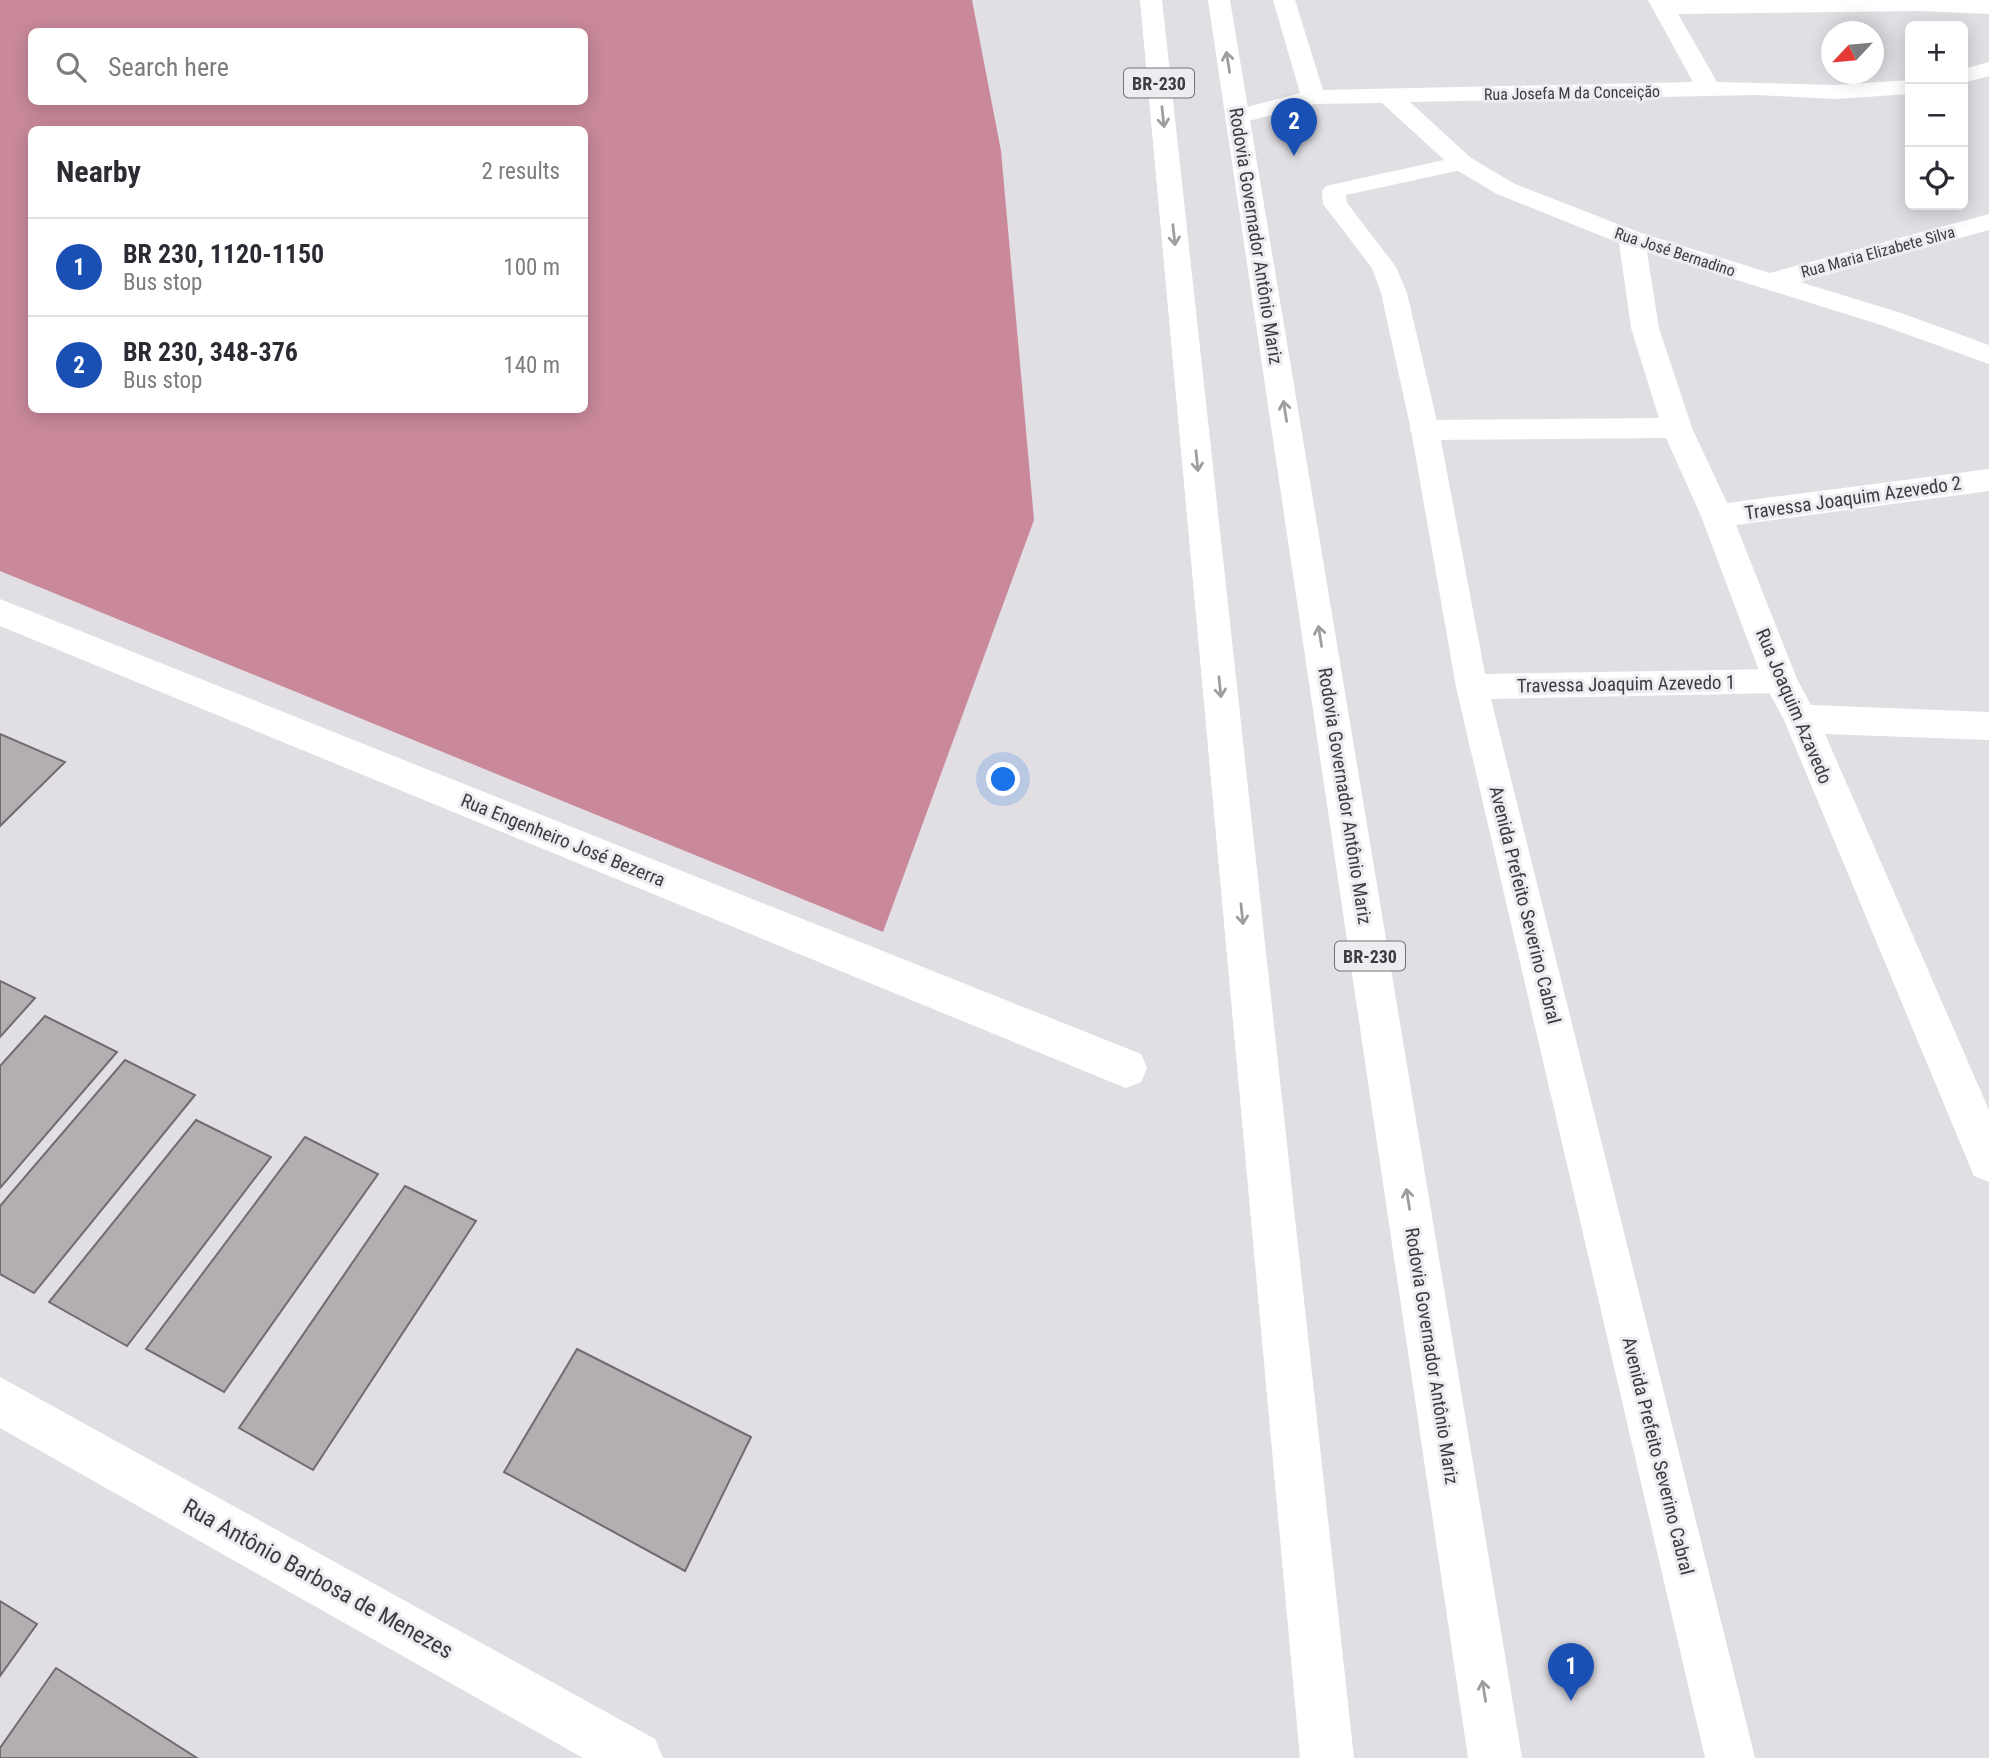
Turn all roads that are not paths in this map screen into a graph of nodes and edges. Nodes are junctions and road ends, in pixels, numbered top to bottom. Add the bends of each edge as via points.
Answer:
1 (1151, 0) edge
2 (1219, 0) edge
3 (1284, 0) edge
4 (1917, 2) edge
5 (1661, 4) edge
6 (1989, 7) edge
7 (1933, 21) edge
8 (1905, 88) edge
9 (1710, 91) junction
10 (1389, 96) junction
11 (1313, 97) junction
12 (1237, 117) junction
13 (1462, 163) junction
14 (1989, 222) edge
15 (1632, 239) junction
16 (1766, 282) junction
17 (1989, 355) edge
18 (1677, 428) junction
19 (1425, 430) junction
20 (1989, 480) edge
21 (1717, 516) junction
22 (0, 611) edge
23 (1780, 681) junction
24 (1472, 687) junction
25 (1801, 719) junction
26 (1989, 726) edge
27 (1126, 1068) dead end
28 (1989, 1161) edge
29 (0, 1401) edge
30 (636, 1758) edge
31 (1327, 1758) edge
32 (1494, 1758) edge
33 (1730, 1758) edge

1 -> 31 main road, BR-230
12 -> 2 main road, Rodovia Governador Antônio Mariz / BR-230
3 - 11 main road
4 - 5 main road
4 - 6 main road
4 - 7 main road
5 - 9 main road
8 - 9 main road, Rua Josefa M da Conceição
9 - 10 main road, Rua Josefa M da Conceição
10 - 11 main road, Rua Josefa M da Conceição
10 - 13 main road, Rua José Bernadino
11 - 12 main road, Rua Josefa M da Conceição
32 -> 12 main road, Rodovia Governador Antônio Mariz / BR-230
13 - 15 main road, Rua José Bernadino via 1506,189
13 - 19 lane, Avenida Prefeito Severino Cabral via 1334,191 1335,204 1384,267 1394,293
14 - 16 main road, Rua Maria Elizabete Silva
15 - 16 main road, Rua José Bernadino
15 - 18 main road, Rua Joaquim Azavedo via 1645,328
16 - 17 main road, Rua José Bernadino via 1891,319
18 - 19 main road
18 - 21 main road, Rua Joaquim Azavedo
19 - 24 lane, Avenida Prefeito Severino Cabral
20 - 21 main road, Travessa Joaquim Azevedo 2
21 - 23 main road, Rua Joaquim Azavedo
22 - 27 main road, Rua Engenheiro José Bezerra
23 - 24 lane, Travessa Joaquim Azevedo 1
23 - 25 main road, Rua Joaquim Azavedo
24 - 33 lane, Avenida Prefeito Severino Cabral
25 - 26 main road
25 - 28 main road, Rua Joaquim Azavedo
29 - 30 main road, Rua Antônio Barbosa de Menezes

